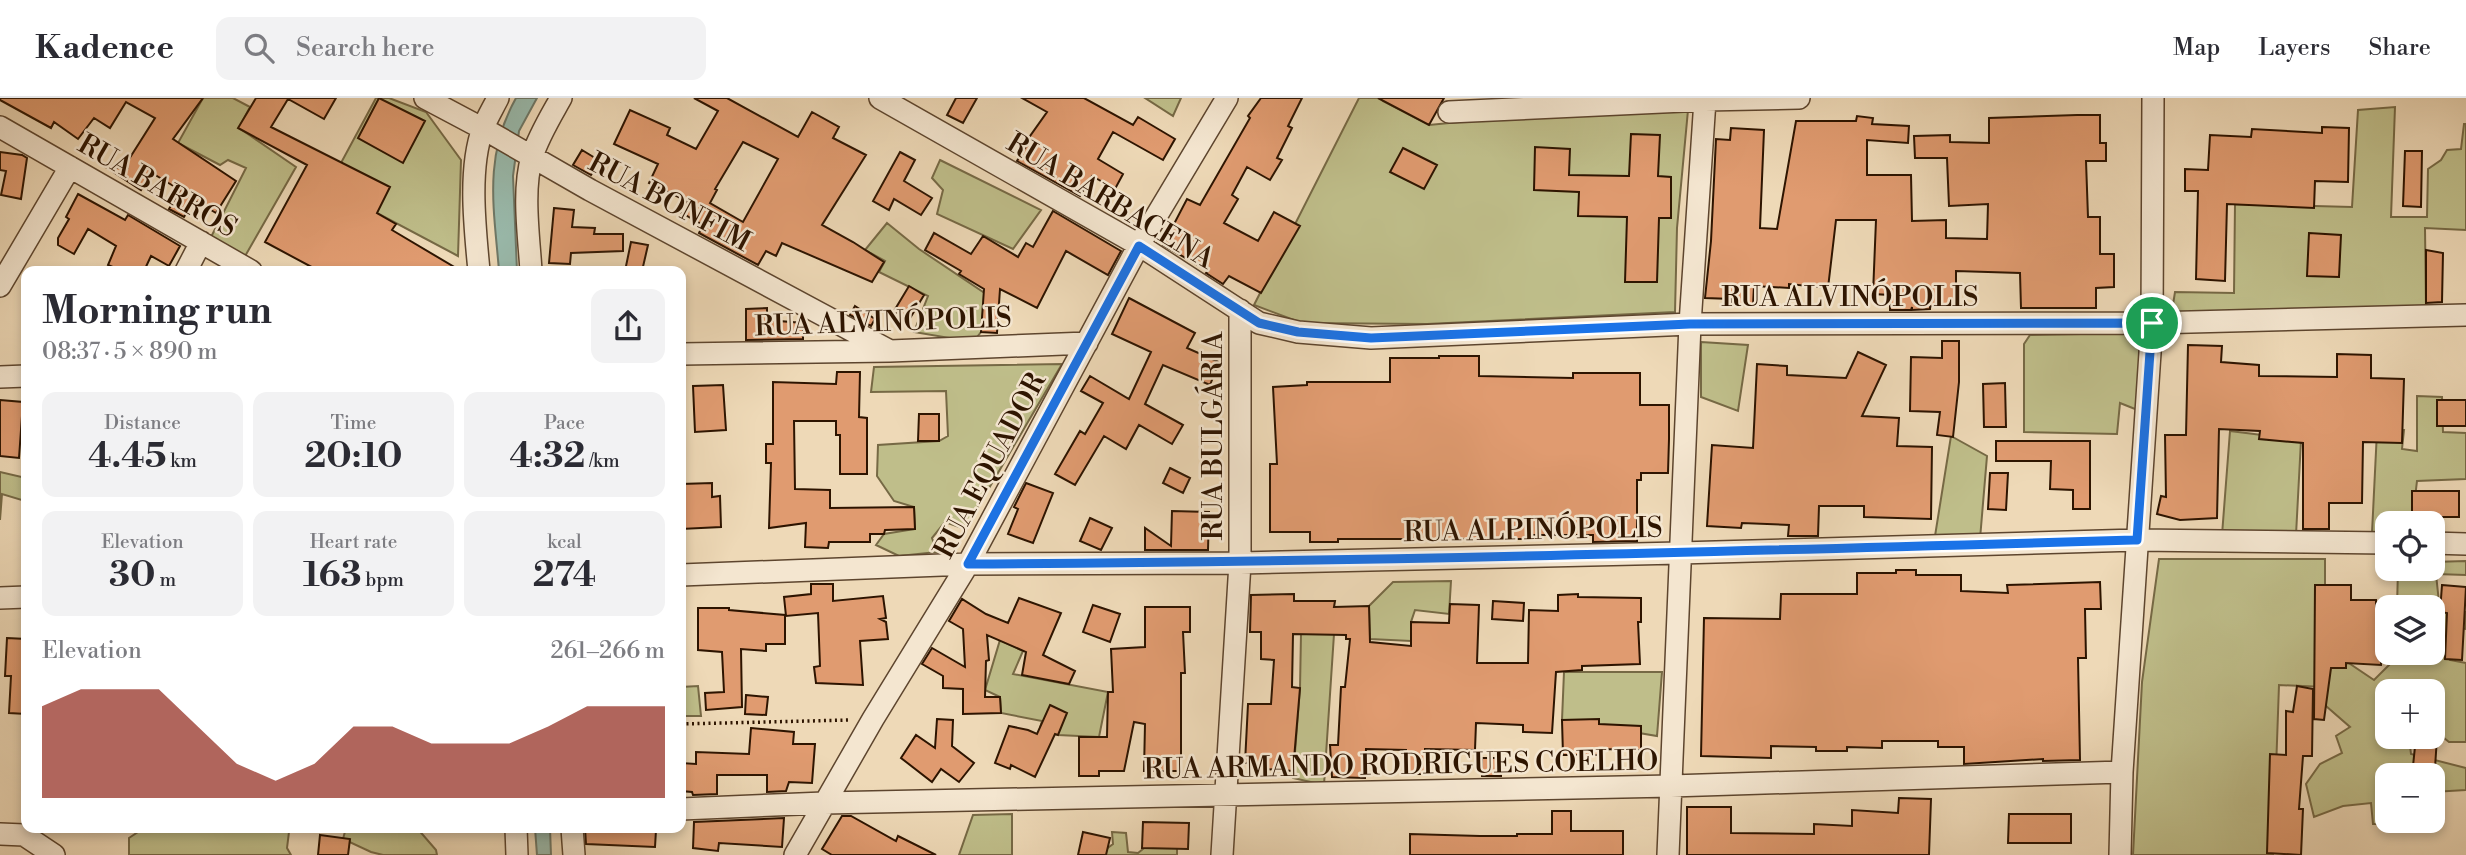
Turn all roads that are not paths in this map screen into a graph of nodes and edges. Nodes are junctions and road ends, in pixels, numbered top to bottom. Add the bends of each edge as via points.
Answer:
1 (425, 98) edge
2 (498, 98) edge
3 (561, 98) edge
4 (880, 98) edge
5 (1227, 98) edge
6 (1799, 98) edge
7 (2153, 98) edge
8 (1705, 100) junction
9 (1449, 113) dead end
10 (0, 127) edge
11 (487, 131) junction
12 (527, 154) junction
13 (70, 167) junction
14 (201, 242) junction
15 (1139, 246) junction
16 (189, 266) edge
17 (242, 266) edge
18 (479, 266) edge
19 (531, 266) edge
20 (0, 286) edge
21 (1240, 310) junction
22 (2466, 315) edge
23 (2152, 323) junction
24 (1690, 324) junction
25 (1087, 343) junction
26 (890, 351) junction
27 (686, 354) edge
28 (21, 376) edge
29 (0, 377) edge
30 (2137, 540) junction
31 (2375, 543) edge
32 (2445, 544) edge
33 (2466, 544) edge
34 (1679, 554) junction
35 (1240, 563) junction
36 (968, 564) junction
37 (686, 575) edge
38 (21, 597) edge
39 (0, 598) edge
40 (2122, 772) junction
41 (1671, 786) junction
42 (1225, 796) junction
43 (824, 803) junction
44 (686, 808) edge
45 (21, 832) edge
46 (31, 833) edge
47 (516, 833) edge
48 (572, 833) edge
49 (0, 834) edge
50 (54, 855) edge
51 (517, 855) edge
52 (574, 855) edge
53 (795, 855) edge
54 (1222, 855) edge
55 (1668, 855) edge
56 (2120, 855) edge

1 - 11 street, RUA BONFIM
2 - 11 street
3 - 12 street
4 - 15 street, RUA BARBACENA
5 - 15 street, RUA EQUADOR
6 - 8 street
7 - 23 street
8 - 9 street
8 - 24 street
10 - 13 street, RUA BARROS
11 - 12 street, RUA BONFIM
11 - 18 street via 476,161
12 - 19 street
12 - 26 street, RUA BONFIM
13 - 14 street, RUA BARROS
13 - 20 street
14 - 16 street
14 - 17 street, RUA BARROS
15 - 21 street, RUA BARBACENA
15 - 25 street, RUA EQUADOR
21 - 24 street, RUA ALVINÓPOLIS via 1259,323 1298,332 1371,338
21 - 35 street, RUA BULGÁRIA
22 - 23 street, RUA ALVINÓPOLIS
23 - 24 street, RUA ALVINÓPOLIS
23 - 30 street
24 - 34 street
25 - 26 street, RUA ALVINÓPOLIS
25 - 36 street, RUA EQUADOR
26 - 27 street, RUA ALVINÓPOLIS
28 - 29 street
30 - 31 street, RUA ALPINÓPOLIS
30 - 34 street, RUA ALPINÓPOLIS
30 - 40 street
32 - 33 street
34 - 35 street, RUA ALPINÓPOLIS
34 - 41 street
35 - 36 street, RUA ALPINÓPOLIS
35 - 42 street, RUA BULGÁRIA
36 - 37 street, RUA ALPINÓPOLIS
36 - 43 street, RUA EQUADOR
38 - 39 street
40 - 41 street, RUA ARMANDO RODRIGUES COELHO
40 - 56 street
41 - 42 street, RUA ARMANDO RODRIGUES COELHO
41 - 55 street
42 - 43 street, RUA ARMANDO RODRIGUES COELHO
42 - 54 street, RUA BULGÁRIA
43 - 44 street, RUA ARMANDO RODRIGUES COELHO
43 - 53 street, RUA EQUADOR
45 - 49 street
46 - 50 street
47 - 51 street
48 - 52 street

